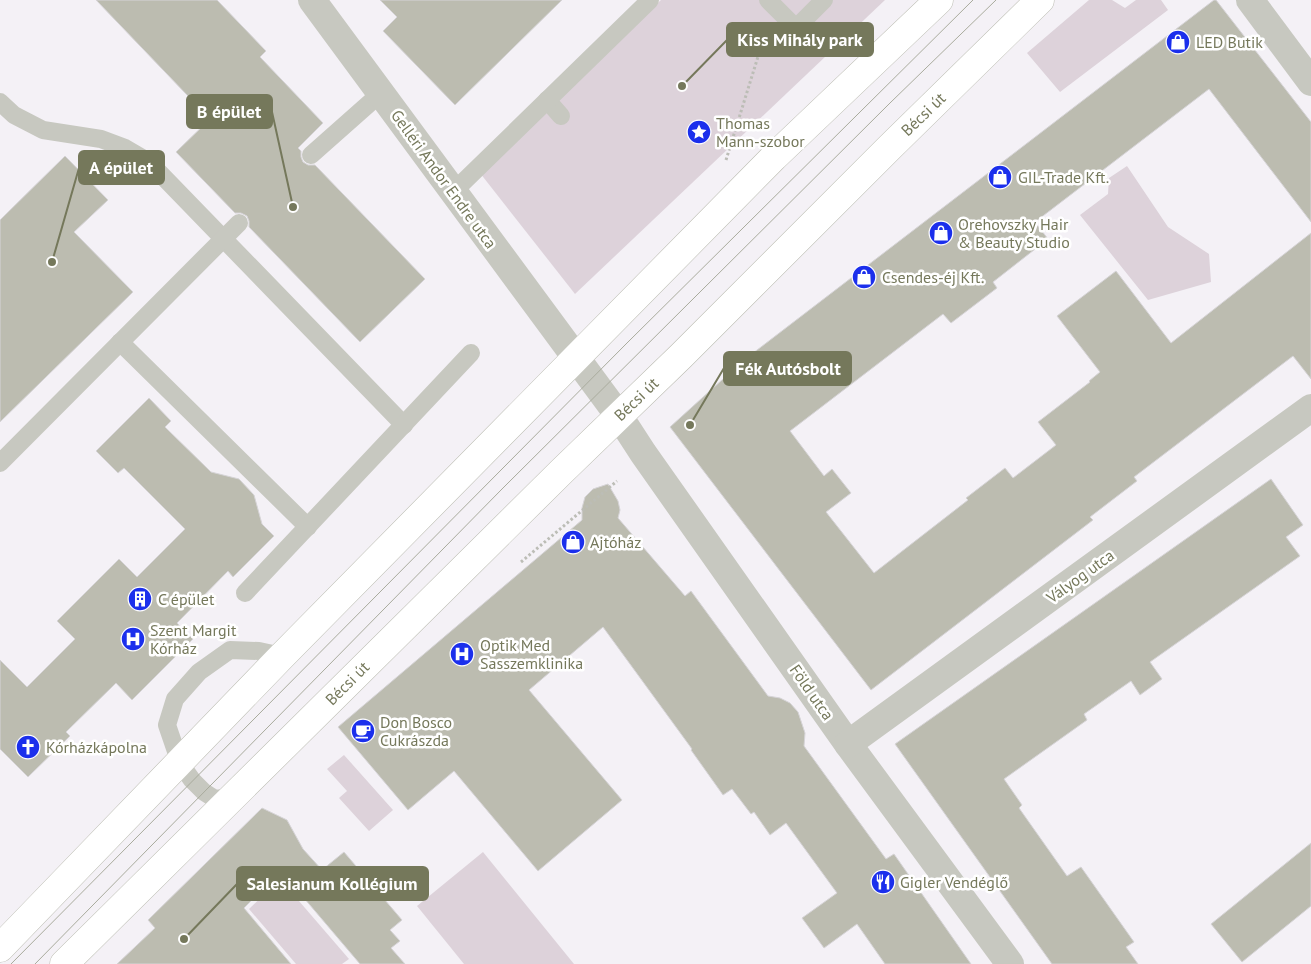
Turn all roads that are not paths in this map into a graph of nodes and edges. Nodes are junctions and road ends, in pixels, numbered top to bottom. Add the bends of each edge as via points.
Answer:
1 (650, 0) edge
2 (824, 0) edge
3 (939, 0) edge
4 (1040, 0) edge
5 (1250, 0) edge
6 (314, 1) edge
7 (771, 3) edge
8 (1311, 82) edge
9 (381, 93) junction
10 (547, 100) junction
11 (0, 102) edge
12 (561, 116) dead end
13 (311, 155) dead end
14 (453, 192) junction
15 (239, 223) dead end
16 (222, 239) junction
17 (120, 342) junction
18 (471, 354) dead end
19 (576, 359) junction
20 (1311, 408) edge
21 (618, 416) junction
22 (404, 425) junction
23 (0, 463) edge
24 (308, 527) junction
25 (245, 593) dead end
26 (282, 656) junction
27 (848, 744) junction
28 (180, 763) junction
29 (232, 797) junction
30 (0, 948) edge
31 (64, 964) edge
32 (1010, 964) edge

1 - 10 lane
2 - 7 lane via 796,28
3 - 19 main road via 774,158
4 - 21 main road, Bécsi út
5 - 8 street
6 - 9 street, Gelléri Andor Endre utca
9 - 13 lane
9 - 14 street, Gelléri Andor Endre utca
10 - 12 lane
10 - 14 lane
11 - 16 lane via 14,115 43,130 101,139 149,162
14 - 19 street, Gelléri Andor Endre utca
15 - 16 lane
16 - 17 lane
16 - 22 lane
17 - 23 lane
17 - 24 lane
18 - 22 lane
19 - 21 street, Gelléri Andor Endre utca
19 - 26 main road
20 - 27 street, Vályog utca
21 - 27 street, Föld utca
21 - 29 main road, Bécsi út
22 - 24 lane
24 - 25 lane
26 - 28 main road
26 - 28 lane via 230,650 199,672 175,699 167,725
27 - 32 street, Föld utca
28 - 29 lane via 204,792 215,799
28 - 30 main road
29 - 31 main road, Bécsi út

